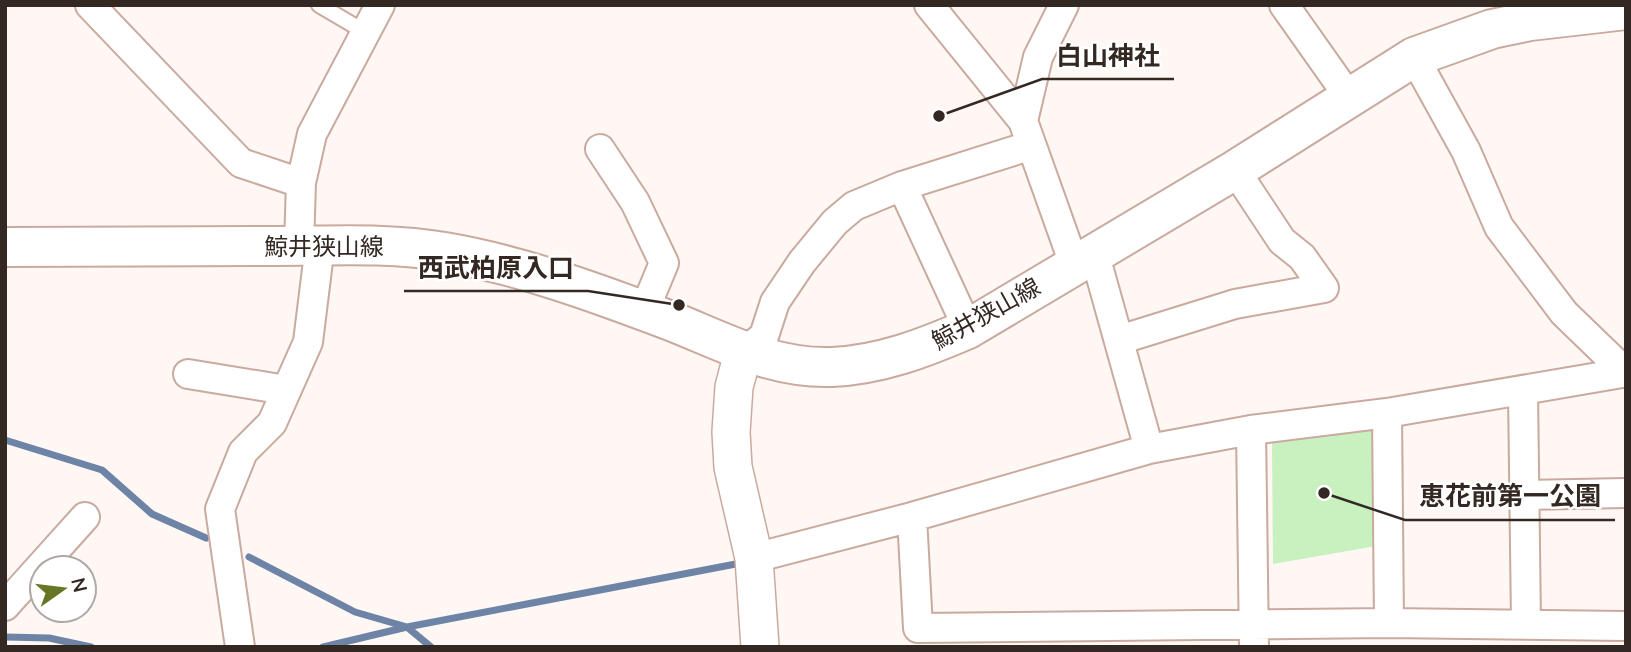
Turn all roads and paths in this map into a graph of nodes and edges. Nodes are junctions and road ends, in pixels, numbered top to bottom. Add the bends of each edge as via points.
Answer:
1 (90, 5) edge
2 (319, 5) edge
3 (380, 5) edge
4 (929, 5) edge
5 (1064, 5) edge
6 (1284, 5) edge
7 (1603, 10) edge
8 (365, 32) junction
9 (1414, 57) junction
10 (1349, 97) junction
11 (1026, 133) junction
12 (600, 149) dead end
13 (1235, 170) junction
14 (302, 183) junction
15 (902, 186) junction
16 (309, 246) junction
17 (5, 247) edge
18 (1084, 258) junction
19 (644, 311) junction
20 (968, 329) junction
21 (1119, 340) junction
22 (743, 353) junction
23 (1624, 373) edge
24 (188, 374) dead end
25 (286, 390) junction
26 (1523, 390) junction
27 (1387, 413) junction
28 (1251, 430) junction
29 (1149, 449) junction
30 (1626, 493) edge
31 (1524, 495) junction
32 (85, 517) dead end
33 (912, 517) junction
34 (754, 558) junction
35 (5, 606) edge
36 (1389, 623) junction
37 (1526, 623) junction
38 (1626, 626) edge
39 (1254, 636) edge
40 (240, 647) edge
41 (760, 647) edge

1 - 14 street via 241,163
2 - 8 lane
3 - 8 street
4 - 11 street
5 - 11 street via 1038,57
6 - 10 street
7 - 9 main road, 鯨井狭山線 via 1492,29
8 - 14 street via 312,134
9 - 10 main road, 鯨井狭山線
9 - 23 street via 1465,151 1499,227 1564,313
10 - 13 main road, 鯨井狭山線
11 - 15 street
11 - 18 street
12 - 19 street via 635,202 664,263
13 - 18 main road, 鯨井狭山線
13 - 21 street via 1282,241 1302,257 1324,288 1235,304
14 - 16 street
15 - 20 street
15 - 22 street via 854,206 835,222 775,302 764,336
16 - 17 main road, 鯨井狭山線
16 - 19 main road, 鯨井狭山線 via 442,251 557,281
16 - 25 street via 308,342
18 - 20 main road, 鯨井狭山線
18 - 21 street
19 - 22 main road, 鯨井狭山線
20 - 22 main road, 鯨井狭山線 via 925,348 870,363 830,367 788,364
21 - 29 street
22 - 34 street via 734,387 731,432 733,467
23 - 26 street
24 - 25 street
25 - 40 street via 272,422 243,452 220,509
26 - 27 street
26 - 31 street
27 - 28 street
27 - 36 street
28 - 29 street
28 - 39 street
29 - 33 street
30 - 31 street
31 - 37 street
32 - 35 street
33 - 34 street
33 - 39 street via 918,628
34 - 41 street
36 - 37 street
36 - 39 street
37 - 38 street

